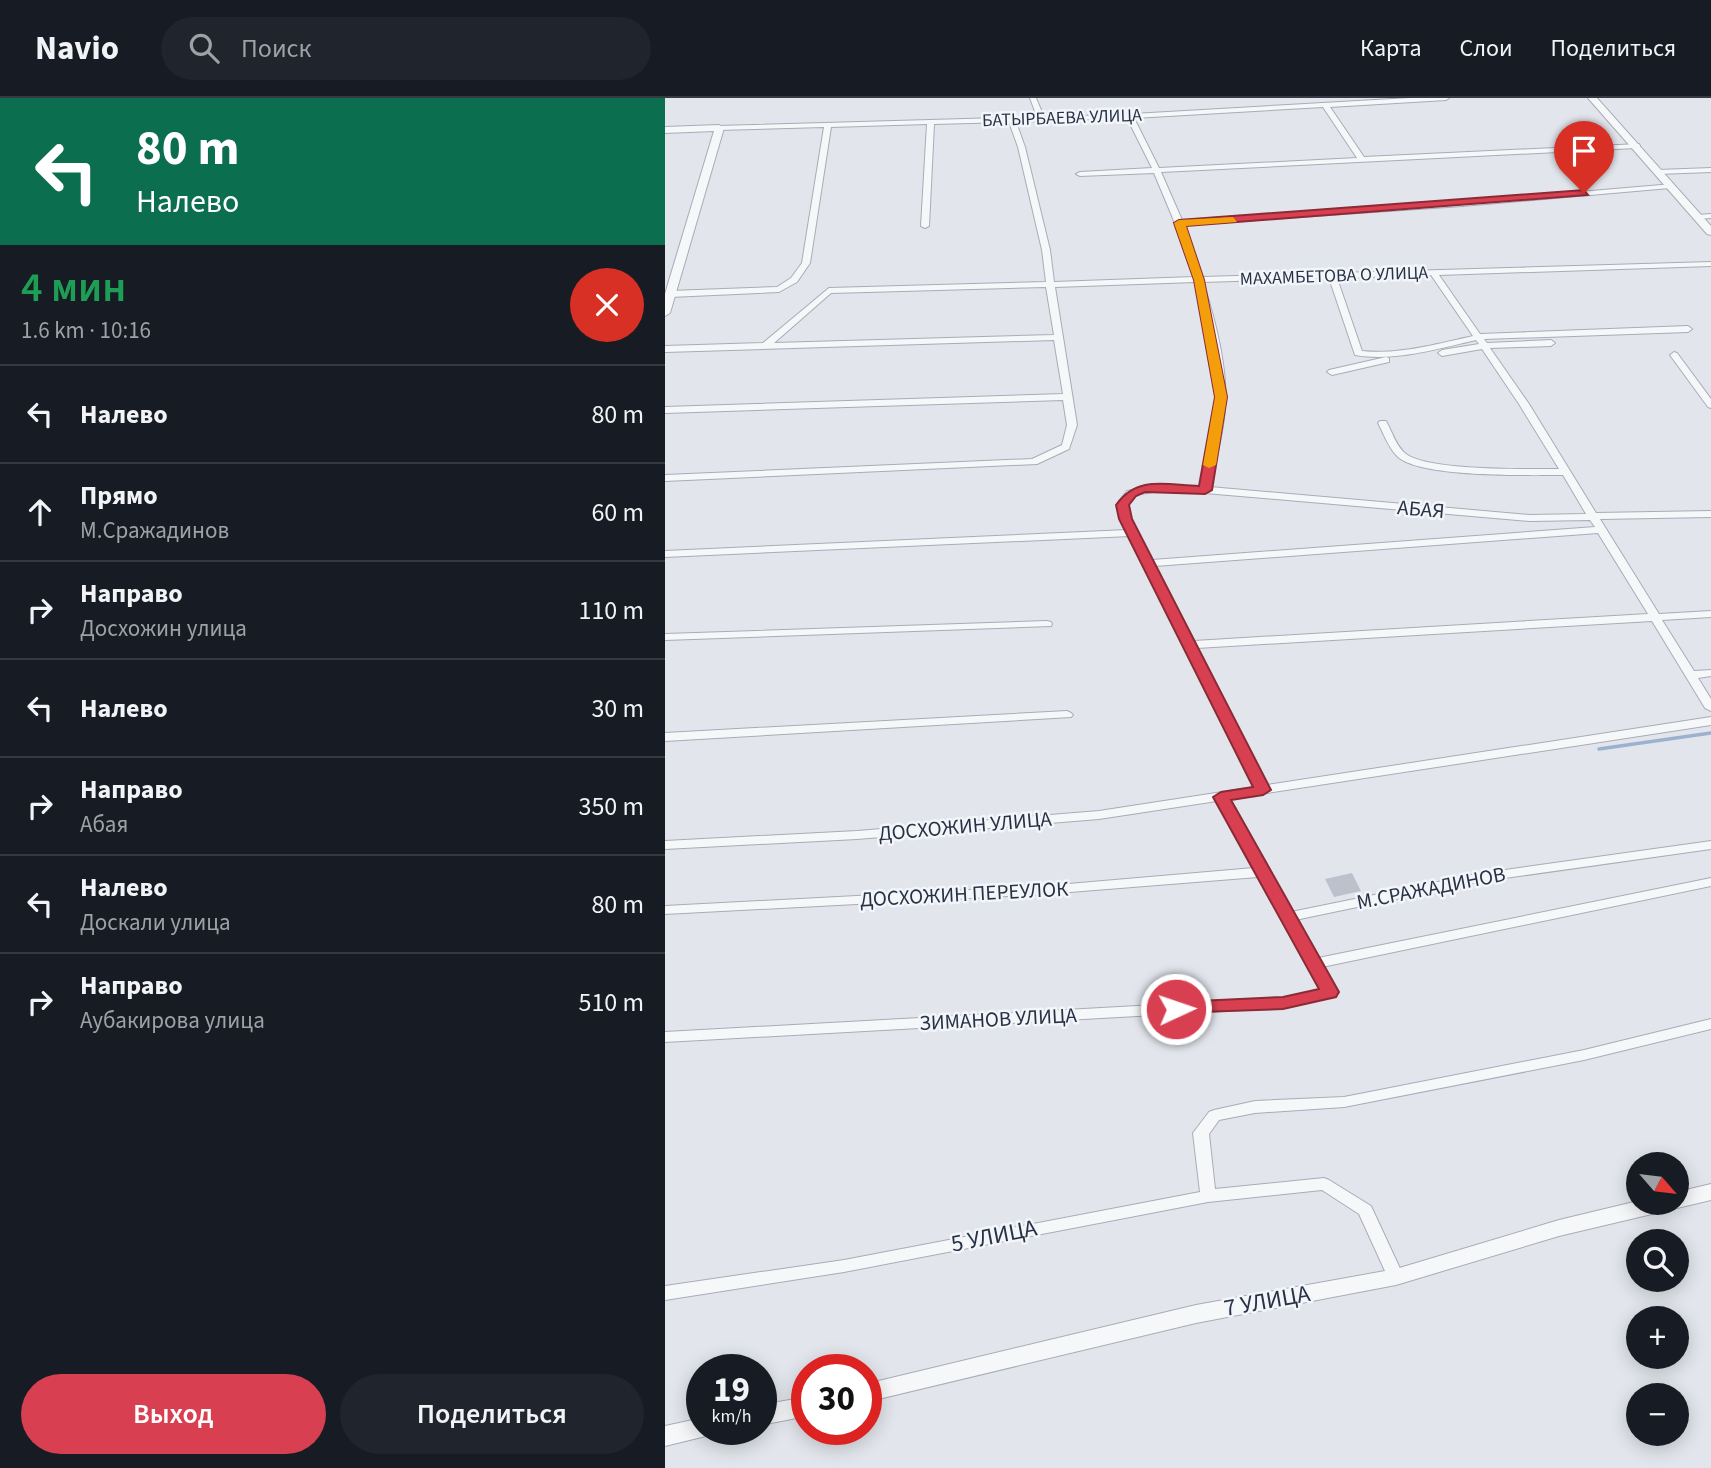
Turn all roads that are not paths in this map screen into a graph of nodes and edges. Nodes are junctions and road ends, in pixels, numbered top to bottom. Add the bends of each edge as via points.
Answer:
1 (1033, 98) edge
2 (1446, 98) edge
3 (1592, 98) edge
4 (1328, 103) edge
5 (1129, 116) junction
6 (1042, 120) junction
7 (1012, 121) junction
8 (931, 123) junction
9 (828, 125) junction
10 (719, 128) junction
11 (665, 130) edge
12 (1636, 146) junction
13 (1361, 158) junction
14 (1158, 169) junction
15 (1711, 170) edge
16 (1658, 172) junction
17 (1080, 174) dead end
18 (1670, 186) junction
19 (1711, 216) edge
20 (1698, 217) junction
21 (1179, 223) junction
22 (925, 226) dead end
23 (1711, 232) edge
24 (1711, 264) edge
25 (1434, 273) junction
26 (1332, 276) junction
27 (1199, 280) junction
28 (1050, 284) junction
29 (670, 294) junction
30 (665, 313) edge
31 (1688, 329) dead end
32 (1058, 337) junction
33 (1481, 341) junction
34 (1551, 344) dead end
35 (766, 345) junction
36 (665, 349) edge
37 (1674, 355) dead end
38 (1332, 372) dead end
39 (1068, 397) junction
40 (1711, 405) edge
41 (665, 410) edge
42 (1383, 423) dead end
43 (1565, 472) junction
44 (665, 478) edge
45 (1205, 490) junction
46 (1711, 514) edge
47 (1591, 515) junction
48 (1601, 530) junction
49 (1133, 533) junction
50 (665, 554) edge
51 (1148, 563) junction
52 (1711, 614) edge
53 (1656, 618) junction
54 (1047, 624) dead end
55 (665, 637) edge
56 (1189, 645) junction
57 (1711, 673) edge
58 (1691, 675) junction
59 (1711, 708) edge
60 (1067, 715) dead end
61 (1711, 721) edge
62 (665, 737) edge
63 (1263, 790) junction
64 (1221, 797) junction
65 (665, 845) edge
66 (1711, 845) edge
67 (1262, 872) junction
68 (1711, 881) edge
69 (665, 910) edge
70 (1287, 917) junction
71 (1313, 964) junction
72 (1711, 1024) edge
73 (665, 1037) edge
74 (1324, 1184) joint
75 (1711, 1192) edge
76 (1208, 1196) junction
77 (1689, 1197) edge
78 (1626, 1212) edge
79 (1396, 1277) junction
80 (665, 1293) edge
81 (882, 1389) edge
82 (686, 1431) edge
83 (665, 1436) edge

1 - 6 street
2 - 4 street, БАТЫРБАЕВА УЛИЦА
3 - 12 street
4 - 5 street, БАТЫРБАЕВА УЛИЦА
4 - 13 street
5 - 6 street, БАТЫРБАЕВА УЛИЦА
5 - 14 street
6 - 7 street, БАТЫРБАЕВА УЛИЦА
7 - 8 street, БАТЫРБАЕВА УЛИЦА
7 - 28 street via 1050,261
8 - 9 street, БАТЫРБАЕВА УЛИЦА
8 - 22 street
9 - 10 street, БАТЫРБАЕВА УЛИЦА
9 - 29 street via 806,264 794,280 779,289
10 - 11 street
10 - 29 street
12 - 13 street
12 - 16 street
13 - 14 street
14 - 17 street
14 - 21 street
15 - 16 street
16 - 18 street
18 - 20 street
18 - 21 street
19 - 20 street
20 - 23 street
21 - 27 street
24 - 25 street, МАХАМБЕТОВА О УЛИЦА
25 - 26 street, МАХАМБЕТОВА О УЛИЦА
25 - 33 street
26 - 27 street, МАХАМБЕТОВА О УЛИЦА
26 - 33 street via 1358,353 1377,355
27 - 28 street, МАХАМБЕТОВА О УЛИЦА
27 - 45 street via 1221,397
28 - 32 street
28 - 35 street, МАХАМБЕТОВА О УЛИЦА via 829,291
29 - 30 street
31 - 33 street
32 - 35 street
32 - 39 street
33 - 34 street
33 - 38 street
33 - 43 street
35 - 36 street
37 - 40 street
39 - 41 street
39 - 44 street via 1072,425 1066,447 1034,462
42 - 43 street via 1402,457 1416,465
43 - 47 street
45 - 47 street, АБАЯ via 1529,518
45 - 49 street, АБАЯ via 1159,488 1131,493 1122,505
46 - 47 street, АБАЯ
47 - 48 street
48 - 51 street
48 - 53 street
49 - 50 street
49 - 51 street
51 - 56 street
52 - 53 street
53 - 56 street
53 - 58 street
54 - 55 street
56 - 63 street
57 - 58 street
58 - 59 street
60 - 62 street
61 - 63 street, ДОСХОЖИН УЛИЦА
63 - 64 street, ДОСХОЖИН УЛИЦА
64 - 65 street, ДОСХОЖИН УЛИЦА via 1099,815
64 - 67 street
66 - 70 street, М.СРАЖАДИНОВ via 1477,878
67 - 69 street, ДОСХОЖИН ПЕРЕУЛОК via 1045,890
67 - 70 street
68 - 71 street
70 - 71 street
71 - 73 street, ЗИМАНОВ УЛИЦА via 1330,992 1283,1003
72 - 76 street via 1584,1055 1344,1102 1255,1107 1214,1116 1201,1133
74 - 76 street, 5 УЛИЦА
74 - 79 street via 1365,1210
75 - 77 street
76 - 80 street, 5 УЛИЦА via 844,1266
78 - 79 street, 7 УЛИЦА
79 - 81 street, 7 УЛИЦА via 1196,1314
82 - 83 street

